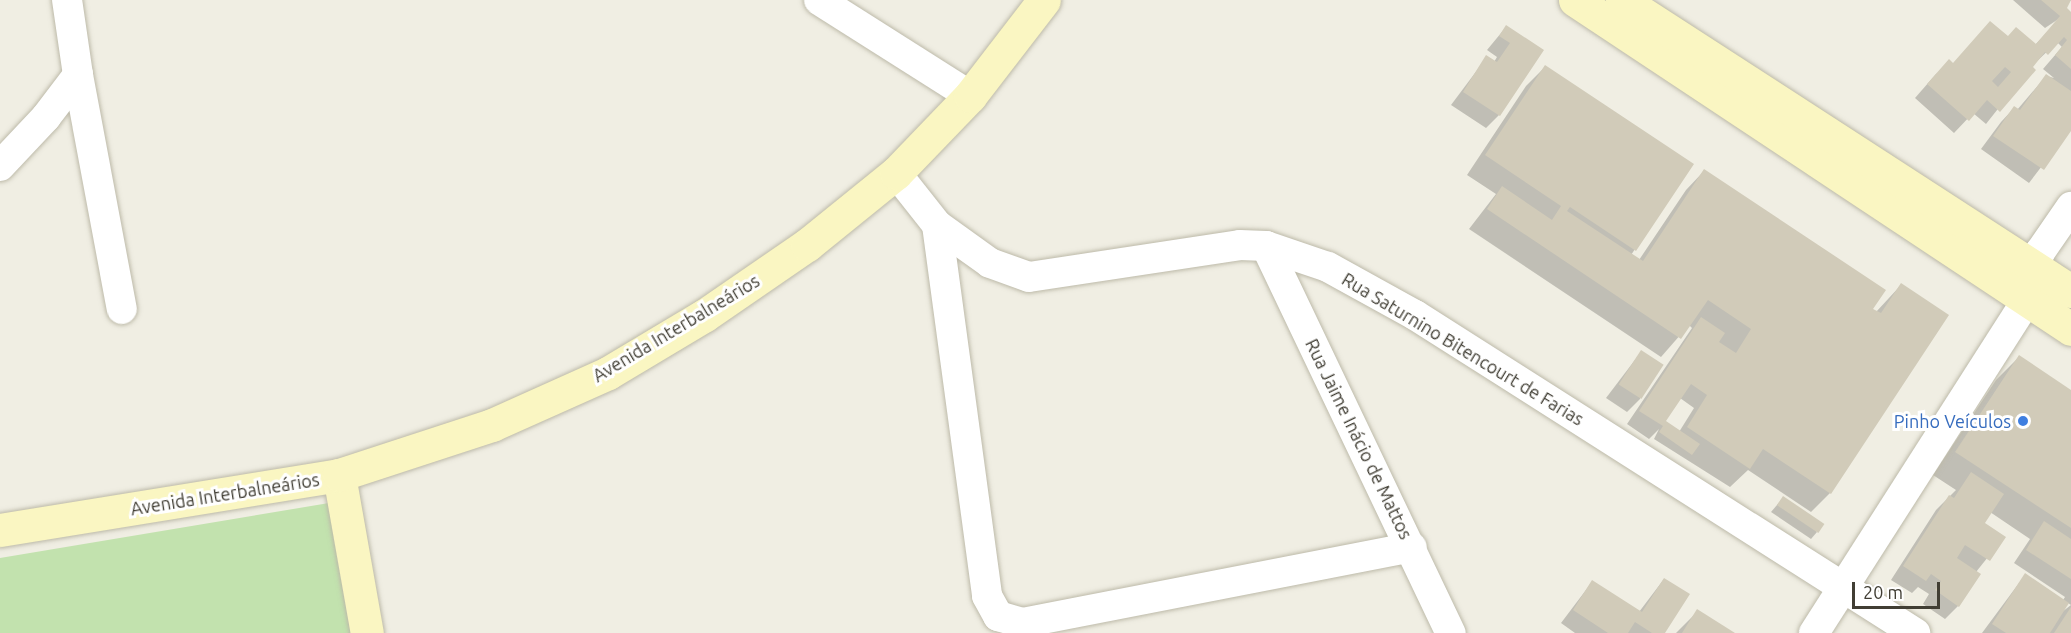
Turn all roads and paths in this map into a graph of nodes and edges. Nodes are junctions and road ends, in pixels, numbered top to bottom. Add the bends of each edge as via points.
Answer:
1 (67, 0) edge
2 (819, 0) edge
3 (1044, 0) edge
4 (1575, 0) edge
5 (1623, 0) edge
6 (78, 75) junction
7 (970, 96) junction
8 (0, 166) edge
9 (896, 173) junction
10 (2071, 207) edge
11 (937, 225) junction
12 (1266, 246) junction
13 (2036, 267) junction
14 (2071, 291) edge
15 (2027, 300) junction
16 (122, 309) dead end
17 (2071, 329) edge
18 (339, 475) junction
19 (0, 530) edge
20 (1412, 547) junction
21 (1843, 587) junction
22 (367, 633) edge
23 (1451, 633) edge
24 (1814, 633) edge
25 (1915, 633) edge

1 - 6 street
2 - 7 street
3 - 7 street, Avenida Interbalneários
4 - 15 street
5 - 13 street
6 - 8 street via 46,117
6 - 16 street
7 - 9 street, Avenida Interbalneários
9 - 11 street
9 - 18 street, Avenida Interbalneários via 807,245 705,315 608,373 492,425
10 - 13 street via 2040,252
11 - 12 street, Rua Saturnino Bitencourt de Farias via 990,263 1029,277 1240,245
11 - 20 street via 987,596 998,616 1022,623
12 - 20 street, Rua Jaime Inácio de Mattos
12 - 21 street, Rua Saturnino Bitencourt de Farias via 1328,267 1415,315
13 - 14 street
15 - 17 street
15 - 21 street
18 - 19 street, Avenida Interbalneários
18 - 22 street
20 - 23 street, Rua Jaime Inácio de Mattos
21 - 24 street
21 - 25 street, Rua Saturnino Bitencourt de Farias

